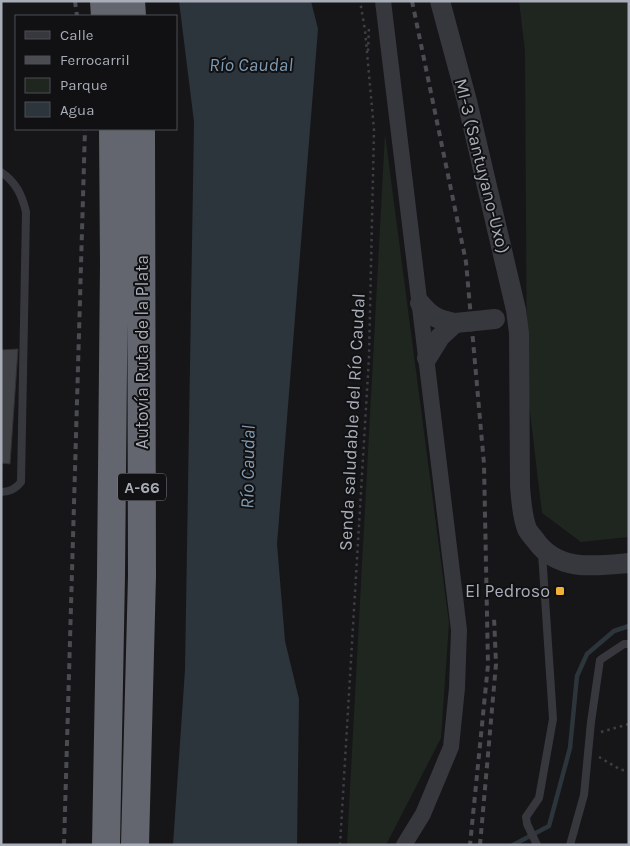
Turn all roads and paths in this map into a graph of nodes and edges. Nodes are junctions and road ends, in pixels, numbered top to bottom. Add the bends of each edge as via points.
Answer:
1 (104, 1) edge
2 (131, 1) edge
3 (360, 1) edge
4 (382, 1) edge
5 (440, 1) edge
6 (105, 15) edge
7 (132, 15) edge
8 (370, 26) dead end
9 (368, 60) junction
10 (113, 130) edge
11 (141, 130) edge
12 (1, 172) edge
13 (420, 303) junction
14 (516, 310) junction
15 (496, 319) junction
16 (455, 323) junction
17 (519, 333) junction
18 (427, 358) junction
19 (1, 492) edge
20 (542, 550) junction
21 (629, 563) edge
22 (629, 644) edge
23 (629, 724) edge
24 (590, 735) junction
25 (588, 751) junction
26 (629, 770) edge
27 (106, 845) edge
28 (135, 845) edge
29 (340, 845) edge
30 (404, 845) edge
31 (537, 845) edge
32 (570, 845) edge

1 - 6 highway
2 - 7 highway
3 - 9 path, Senda saludable del Río Caudal
4 - 13 street
5 - 14 street, MI-3 (Santuyano-Uxo)
8 - 9 path
9 - 29 path, Senda saludable del Río Caudal via 374,130 369,357
10 - 27 highway, Autovía Ruta de la Plata / A-66 via 112,506
11 - 28 highway, Autovía Ruta de la Plata / A-66 via 142,576
12 - 19 lane via 16,185 26,212 21,482 17,487
13 - 16 street via 430,315
13 - 18 street
14 - 15 street
14 - 17 street, MI-3 (Santuyano-Uxo)
15 - 16 street, bridge
15 - 17 street
16 - 18 street via 440,337
17 - 20 street, MI-3 (Santuyano-Uxo) via 522,507 528,530
18 - 30 street via 459,630 457,688 451,747 423,814
20 - 21 street via 565,563 583,566
20 - 31 lane via 553,719 539,798 526,817
22 - 24 lane via 600,660
23 - 24 path
24 - 25 lane
25 - 26 path via 621,770
25 - 32 lane via 584,795

